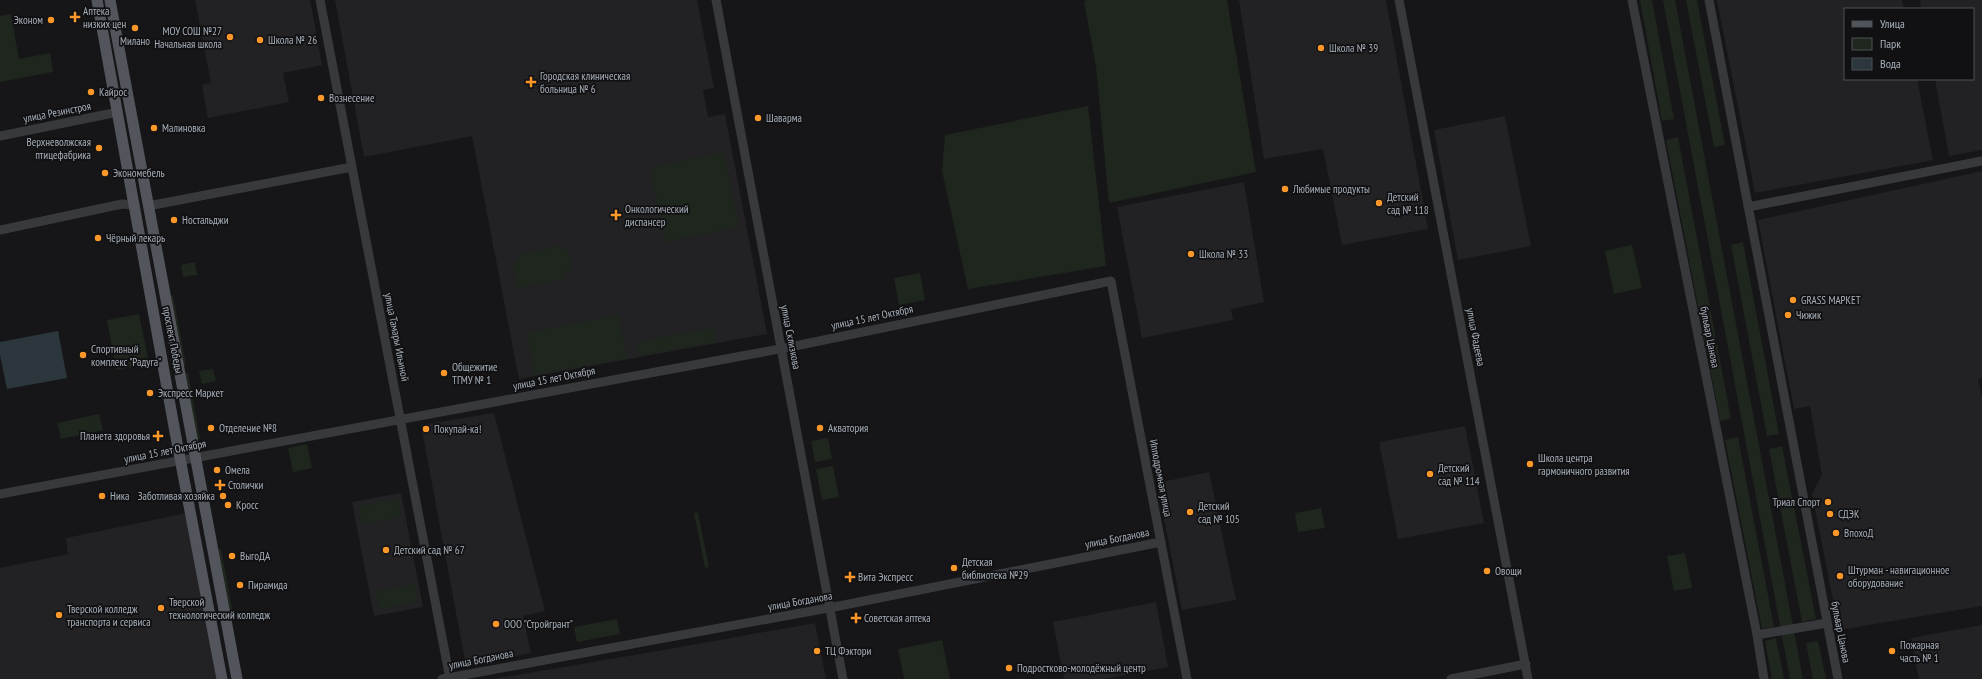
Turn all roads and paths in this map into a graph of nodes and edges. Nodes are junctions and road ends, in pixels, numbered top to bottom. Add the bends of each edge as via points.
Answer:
1 (97, 0) edge
2 (110, 0) edge
3 (320, 0) edge
4 (716, 0) edge
5 (1399, 0) edge
6 (1632, 0) edge
7 (1709, 0) edge
8 (118, 112) junction
9 (0, 136) edge
10 (1982, 161) edge
11 (352, 167) junction
12 (135, 205) junction
13 (148, 206) junction
14 (1748, 207) junction
15 (0, 230) edge
16 (1111, 281) joint
17 (781, 348) junction
18 (400, 419) junction
19 (196, 457) junction
20 (181, 460) junction
21 (0, 494) edge
22 (1161, 542) junction
23 (830, 607) junction
24 (1827, 623) junction
25 (1757, 636) junction
26 (1526, 664) junction
27 (222, 679) edge
28 (237, 679) edge
29 (447, 679) edge
30 (843, 679) edge
31 (1187, 679) edge
32 (1451, 679) edge
33 (1528, 679) edge
34 (1764, 679) edge
35 (1838, 679) edge

1 - 8 main road, проспект Победы
2 - 13 main road, проспект Победы
3 - 11 street, улица Тамары Ильиной
4 - 17 street, улица Склизкова
5 - 26 street, улица Фадеева
6 - 25 street, бульвар Цанова
7 - 14 street, бульвар Цанова
8 - 9 street, улица Резинстроя
8 - 12 main road, проспект Победы
10 - 14 street
11 - 13 street
11 - 18 street, улица Тамары Ильиной
12 - 15 street via 122,204
12 - 20 main road, проспект Победы
13 - 19 main road, проспект Победы
14 - 24 street, бульвар Цанова
16 - 17 street, улица 15 лет Октября
16 - 22 street, Ипподромная улица
17 - 18 street, улица 15 лет Октября
17 - 23 street, улица Склизкова
18 - 19 street, улица 15 лет Октября
18 - 29 street, улица Тамары Ильиной
19 - 20 street, улица 15 лет Октября
19 - 28 main road, проспект Победы
20 - 21 street, улица 15 лет Октября
20 - 27 main road, проспект Победы
22 - 23 street, улица Богданова
22 - 31 street, Ипподромная улица
23 - 29 street, улица Богданова
23 - 30 street, улица Склизкова
24 - 25 street
24 - 35 street, бульвар Цанова
25 - 34 street, бульвар Цанова
26 - 32 street
26 - 33 street, улица Фадеева

